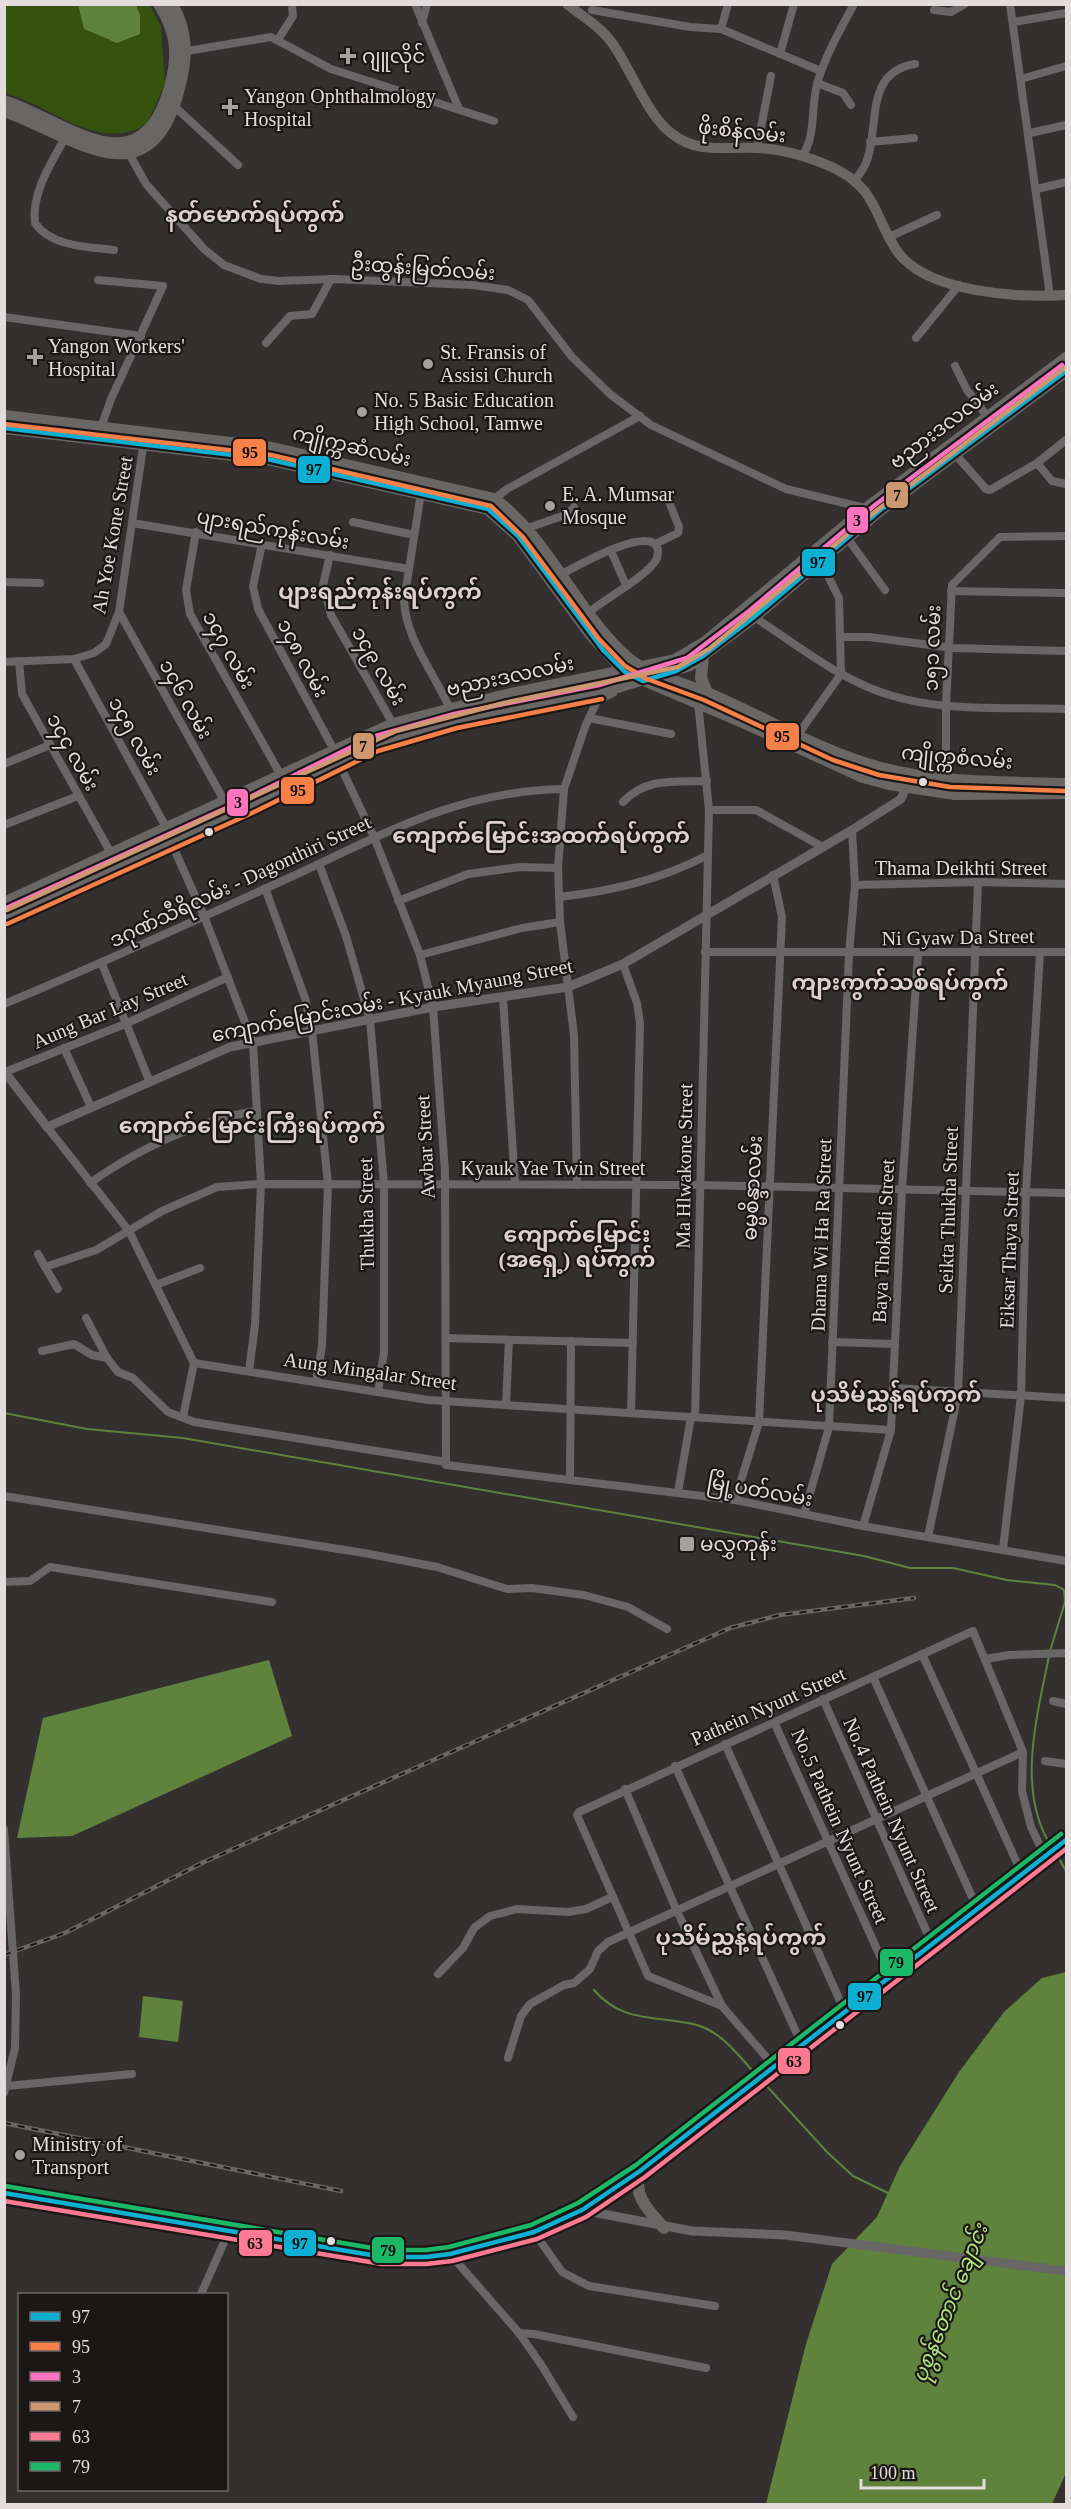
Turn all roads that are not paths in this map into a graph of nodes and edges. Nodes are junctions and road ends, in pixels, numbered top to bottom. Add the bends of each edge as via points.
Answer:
1 (159, 4) edge
2 (172, 4) edge
3 (292, 4) edge
4 (415, 4) edge
5 (427, 4) edge
6 (567, 4) edge
7 (728, 4) edge
8 (794, 4) edge
9 (854, 4) edge
10 (964, 4) edge
11 (1010, 4) edge
12 (934, 10) dead end
13 (591, 11) edge
14 (1066, 13) edge
15 (1014, 22) junction
16 (422, 24) junction
17 (721, 29) junction
18 (279, 38) junction
19 (181, 52) junction
20 (780, 54) junction
21 (915, 64) dead end
22 (1066, 66) edge
23 (821, 71) junction
24 (771, 76) dead end
25 (1021, 79) junction
26 (817, 83) junction
27 (4, 101) edge
28 (851, 105) dead end
29 (174, 106) junction
30 (459, 109) junction
31 (4, 111) edge
32 (494, 121) dead end
33 (1066, 125) edge
34 (1030, 133) junction
35 (64, 138) junction
36 (914, 138) dead end
37 (870, 142) junction
38 (126, 148) junction
39 (757, 148) junction
40 (802, 156) junction
41 (238, 165) dead end
42 (855, 182) junction
43 (1066, 182) edge
44 (1036, 189) junction
45 (937, 215) dead end
46 (889, 237) junction
47 (114, 250) dead end
48 (331, 279) junction
49 (98, 280) dead end
50 (959, 285) junction
51 (1066, 295) edge
52 (1050, 296) junction
53 (4, 316) edge
54 (141, 336) junction
55 (916, 338) dead end
56 (266, 343) dead end
57 (1066, 358) edge
58 (954, 366) dead end
59 (1066, 371) edge
60 (1048, 378) junction
61 (4, 416) edge
62 (640, 416) junction
63 (987, 416) junction
64 (4, 428) edge
65 (100, 434) junction
66 (144, 440) junction
67 (1066, 440) edge
68 (955, 454) junction
69 (1037, 463) junction
70 (1066, 484) edge
71 (421, 493) junction
72 (666, 494) dead end
73 (491, 504) junction
74 (574, 507) dead end
75 (873, 510) junction
76 (353, 522) dead end
77 (132, 523) junction
78 (525, 529) junction
79 (196, 532) junction
80 (414, 535) junction
81 (1066, 536) edge
82 (848, 539) junction
83 (262, 543) junction
84 (655, 544) junction
85 (611, 550) junction
86 (330, 555) junction
87 (817, 556) junction
88 (409, 569) junction
89 (560, 575) junction
90 (4, 582) edge
91 (40, 583) dead end
92 (626, 585) junction
93 (885, 590) dead end
94 (951, 591) junction
95 (1066, 593) edge
96 (757, 609) junction
97 (119, 612) junction
98 (588, 613) junction
99 (840, 637) junction
100 (950, 648) junction
101 (603, 650) junction
102 (1066, 651) edge
103 (703, 656) junction
104 (74, 659) junction
105 (19, 661) junction
106 (4, 662) edge
107 (625, 672) junction
108 (841, 674) junction
109 (643, 675) junction
110 (660, 676) junction
111 (594, 677) junction
112 (702, 698) junction
113 (946, 705) junction
114 (450, 709) junction
115 (1066, 709) edge
116 (589, 718) junction
117 (393, 724) junction
118 (671, 734) dead end
119 (797, 736) junction
120 (50, 745) junction
121 (336, 756) junction
122 (4, 764) edge
123 (280, 775) junction
124 (946, 780) junction
125 (908, 781) junction
126 (707, 782) junction
127 (1066, 784) edge
128 (288, 788) junction
129 (564, 789) junction
130 (1066, 794) edge
131 (78, 796) junction
132 (225, 802) junction
133 (623, 802) dead end
134 (709, 810) junction
135 (4, 825) edge
136 (167, 829) junction
137 (852, 830) junction
138 (374, 837) junction
139 (171, 842) junction
140 (821, 846) junction
141 (112, 855) junction
142 (708, 855) junction
143 (319, 864) junction
144 (558, 868) junction
145 (773, 875) junction
146 (978, 882) junction
147 (1066, 884) edge
148 (855, 885) junction
149 (265, 888) junction
150 (559, 897) junction
151 (398, 901) junction
152 (4, 903) edge
153 (707, 915) junction
154 (204, 916) junction
155 (4, 917) edge
156 (560, 922) junction
157 (705, 952) junction
158 (781, 952) junction
159 (1040, 952) junction
160 (1066, 952) edge
161 (975, 953) junction
162 (420, 954) junction
163 (849, 954) junction
164 (918, 954) junction
165 (102, 964) junction
166 (623, 964) junction
167 (228, 977) junction
168 (568, 987) junction
169 (503, 997) junction
170 (4, 1004) edge
171 (433, 1007) junction
172 (370, 1020) junction
173 (125, 1024) junction
174 (312, 1031) junction
175 (253, 1043) junction
176 (64, 1048) junction
177 (5, 1072) edge
178 (149, 1080) junction
179 (91, 1107) junction
180 (257, 1111) junction
181 (47, 1127) junction
182 (90, 1184) junction
183 (261, 1184) junction
184 (328, 1184) junction
185 (384, 1184) junction
186 (445, 1184) junction
187 (514, 1185) junction
188 (577, 1185) junction
189 (637, 1185) junction
190 (700, 1185) junction
191 (768, 1186) junction
192 (839, 1188) junction
193 (902, 1190) junction
194 (964, 1191) junction
195 (1026, 1192) junction
196 (1066, 1193) edge
197 (129, 1231) junction
198 (38, 1254) dead end
199 (45, 1267) junction
200 (200, 1268) dead end
201 (156, 1285) junction
202 (58, 1289) dead end
203 (86, 1318) dead end
204 (446, 1338) junction
205 (508, 1340) junction
206 (572, 1341) junction
207 (832, 1342) junction
208 (633, 1343) junction
209 (895, 1344) junction
210 (42, 1351) dead end
211 (107, 1358) junction
212 (194, 1363) junction
213 (249, 1371) junction
214 (316, 1382) junction
215 (894, 1389) junction
216 (378, 1392) junction
217 (958, 1394) junction
218 (1021, 1396) junction
219 (1066, 1398) edge
220 (447, 1401) junction
221 (506, 1405) junction
222 (571, 1409) junction
223 (631, 1413) junction
224 (183, 1417) junction
225 (693, 1417) junction
226 (759, 1422) junction
227 (829, 1427) junction
228 (891, 1430) junction
229 (446, 1463) junction
230 (570, 1480) junction
231 (678, 1492) junction
232 (4, 1496) edge
233 (735, 1500) junction
234 (804, 1514) junction
235 (863, 1526) junction
236 (928, 1537) junction
237 (1003, 1549) junction
238 (1066, 1561) edge
239 (4, 1582) edge
240 (272, 1602) dead end
241 (667, 1629) dead end
242 (1063, 1653) edge
243 (922, 1654) junction
244 (985, 1659) junction
245 (873, 1677) junction
246 (823, 1699) junction
247 (1053, 1701) dead end
248 (1066, 1704) edge
249 (774, 1722) junction
250 (725, 1744) junction
251 (1023, 1752) junction
252 (1045, 1761) dead end
253 (1066, 1764) edge
254 (675, 1766) junction
255 (976, 1773) junction
256 (625, 1789) junction
257 (926, 1796) junction
258 (876, 1819) junction
259 (4, 1829) edge
260 (1066, 1840) edge
261 (828, 1841) junction
262 (1045, 1856) junction
263 (778, 1863) junction
264 (1022, 1874) junction
265 (729, 1886) junction
266 (612, 1897) junction
267 (977, 1908) junction
268 (676, 1909) junction
269 (628, 1932) junction
270 (932, 1944) junction
271 (438, 1974) dead end
272 (890, 1978) junction
273 (722, 2006) junction
274 (844, 2012) junction
275 (801, 2045) junction
276 (508, 2058) dead end
277 (774, 2067) junction
278 (132, 2074) dead end
279 (6, 2089) edge
280 (640, 2171) junction
281 (4, 2193) edge
282 (582, 2210) junction
283 (664, 2228) junction
284 (229, 2231) junction
285 (534, 2232) junction
286 (450, 2254) junction
287 (1066, 2271) edge
288 (202, 2293) edge
289 (715, 2306) dead end
290 (519, 2334) junction
291 (706, 2368) dead end
292 (573, 2417) dead end

1 - 19 main road
2 - 19 main road via 180,18
3 - 18 street via 293,16
4 - 16 street
5 - 16 street
6 - 13 main road, ဖိုးစိန်လမ်း
7 - 17 street
8 - 20 street
9 - 23 street
10 - 12 street via 951,12
11 - 15 street
13 - 17 street
13 - 39 main road, ဖိုးစိန်လမ်း via 647,100 650,112 670,133 709,150
14 - 15 street
15 - 25 street
16 - 30 street
17 - 20 street
18 - 19 street
18 - 30 street via 331,69
19 - 29 main road
19 - 38 main road via 159,115 141,138
20 - 23 street
21 - 37 street via 901,66 874,101
22 - 25 street
23 - 26 street
24 - 39 street
25 - 34 street
26 - 28 street via 843,93
26 - 40 street via 808,145
27 - 38 main road via 89,138
29 - 38 main road via 166,128 155,140 141,149
29 - 41 street
30 - 32 street
31 - 35 main road
33 - 34 street
34 - 44 street
35 - 38 main road via 101,151
35 - 47 street via 36,203 35,224 56,240
36 - 37 street
37 - 42 street via 865,165
38 - 48 street, ဦးထွန်းမြတ်လမ်း via 146,184 204,249 224,265 261,279
39 - 40 main road, ဖိုးစိန်လမ်း
40 - 42 main road, ဖိုးစိန်လမ်း
42 - 46 main road, ဖိုးစိန်လမ်း via 877,208
43 - 44 street
44 - 52 street
45 - 46 street
46 - 50 main road, ဖိုးစိန်လမ်း via 909,264 927,275
48 - 56 street via 312,314 290,316
48 - 62 street, ဦးထွန်းမြတ်လမ်း via 472,285 520,295 572,357 610,394
49 - 54 street via 163,286
50 - 52 main road, ဖိုးစိန်လမ်း via 986,292
50 - 55 street
51 - 52 main road, ဖိုးစိန်လမ်း
53 - 54 street
54 - 65 street
57 - 60 main road, ဗညားဒလလမ်း
58 - 63 street via 966,390
59 - 60 main road, ဗညားဒလလမ်း
60 - 63 main road, ဗညားဒလလမ်း
60 - 68 main road, ဗညားဒလလမ်း
61 - 65 main road, ကျိုက္ကဆံလမ်း
62 - 73 street via 507,489
62 - 75 street, ဦးထွန်းမြတ်လမ်း via 671,436 786,489
63 - 75 main road, ဗညားဒလလမ်း
64 - 65 main road, ကျိုက္ကဆံလမ်း
65 - 66 main road, ကျိုက္ကဆံလမ်း
66 - 71 main road, ကျိုက္ကဆံလမ်း via 267,459
66 - 73 main road, ကျိုက္ကဆံလမ်း via 272,448
66 - 77 street, Ah Yoe Kone Street
67 - 69 street
68 - 69 street via 990,490
68 - 75 main road, ဗညားဒလလမ်း
69 - 70 street via 1052,481
71 - 73 main road, ကျိုက္ကဆံလမ်း
71 - 80 street
72 - 84 street via 678,532
73 - 78 main road
73 - 101 main road, ကျိုက္ကဆံလမ်း
74 - 78 street via 568,514
75 - 82 main road, ဗညားဒလလမ်း
75 - 87 main road, ဗညားဒလလမ်း
76 - 80 street
77 - 79 street, ပျားရည်ကုန်းလမ်း
77 - 97 street, Ah Yoe Kone Street
78 - 89 main road
79 - 83 street, ပျားရည်ကုန်းလမ်း
79 - 123 street, ၁၄၇ လမ်း via 186,590 190,614
80 - 88 street
81 - 94 street, ၁၅၁ လမ်း via 1000,537 952,585
82 - 87 main road, ဗညားဒလလမ်း
82 - 93 street
83 - 86 street, ပျားရည်ကုန်းလမ်း
83 - 121 street, ၁၄၈ လမ်း via 253,586 258,609
84 - 85 street via 642,540
84 - 92 street via 655,562
85 - 89 street
85 - 92 street
86 - 88 street, ပျားရည်ကုန်းလမ်း
86 - 117 street, ၁၄၉ လမ်း via 323,585 331,615
87 - 96 main road, ဗညားဒလလမ်း
87 - 99 street via 839,598
88 - 114 street via 404,601 409,628
89 - 98 main road
90 - 91 street
92 - 98 street
94 - 95 street
94 - 100 street, ၁၅၁ လမ်း
96 - 103 main road, ဗညားဒလလမ်း
96 - 108 street
96 - 109 main road, ဗညားဒလလမ်း via 688,654
97 - 104 street, Ah Yoe Kone Street via 106,644 94,653
97 - 132 street, ၁၄၆ လမ်း
98 - 109 main road, ကျိုက္ကစံလမ်း
99 - 100 street
99 - 108 street
100 - 102 street
100 - 113 street, ၁၅၁ လမ်း
101 - 107 main road, ကျိုက္ကစံလမ်း
101 - 111 main road via 602,668
103 - 110 main road, ဗညားဒလလမ်း
103 - 112 main road
104 - 105 street, Ah Yoe Kone Street
104 - 136 street, ၁၄၅ လမ်း
105 - 106 street, Ah Yoe Kone Street
105 - 120 street, ၁၄၄ လမ်း via 22,694
107 - 109 main road, ကျိုက္ကစံလမ်း
107 - 111 main road, ဗညားဒလလမ်း
108 - 113 street via 892,696
108 - 119 street
109 - 110 main road, ဗညားဒလလမ်း
109 - 112 main road, ကျိုက္ကစံလမ်း
109 - 116 street via 597,701
109 - 121 main road, ဗညားဒလလမ်း via 415,731
110 - 112 main road, ကျိုက္ကစံလမ်း
111 - 114 main road, ဗညားဒလလမ်း
112 - 119 main road, ကျိုက္ကစံလမ်း
112 - 125 main road, ကျိုက္ကစံလမ်း via 862,777
112 - 126 street, Ma Hlwakone Street
113 - 115 street
113 - 124 street, ၁၅၁ လမ်း
114 - 117 main road, ဗညားဒလလမ်း
116 - 118 street
116 - 129 street
117 - 121 main road, ဗညားဒလလမ်း
119 - 125 main road, ကျိုက္ကစံလမ်း
120 - 122 street
120 - 131 street, ၁၄၄ လမ်း
121 - 123 main road, ဗညားဒလလမ်း
121 - 128 main road, ဗညားဒလလမ်း
121 - 138 street, ၁၄၈ လမ်း
123 - 128 street, ၁၄၇ လမ်း
123 - 132 main road, ဗညားဒလလမ်း
124 - 125 main road, ကျိုက္ကစံလမ်း
124 - 127 main road, ကျိုက္ကစံလမ်း
125 - 130 main road, ကျိုက္ကစံလမ်း via 955,794
125 - 137 street, ကျောက်မြောင်းလမ်း - Kyauk Myaung Street via 901,799
126 - 133 street via 646,784
126 - 134 street, Ma Hlwakone Street
128 - 139 main road, ဗညားဒလလမ်း
129 - 138 street, ဒဂုဏ်သီရိလမ်း - Dagonthiri Street via 486,796
129 - 144 street
131 - 135 street
131 - 141 street, ၁၄၄ လမ်း
132 - 136 main road, ဗညားဒလလမ်း
134 - 140 street via 756,810
134 - 142 street, Ma Hlwakone Street
136 - 141 main road, ဗညားဒလလမ်း
137 - 140 street, ကျောက်မြောင်းလမ်း - Kyauk Myaung Street
137 - 148 street, Dhama Wi Ha Ra Street
138 - 143 street, ဒဂုဏ်သီရိလမ်း - Dagonthiri Street
138 - 151 street, Awbar Street
139 - 154 street
139 - 155 main road, ဗညားဒလလမ်း
140 - 145 street, ကျောက်မြောင်းလမ်း - Kyauk Myaung Street
141 - 152 main road, ဗညားဒလလမ်း
142 - 150 street via 654,879
142 - 153 street, Ma Hlwakone Street
143 - 149 street, ဒဂုဏ်သီရိလမ်း - Dagonthiri Street
143 - 172 street, Thukha Street via 346,936
144 - 150 street
144 - 151 street via 520,867 468,874
145 - 153 street, ကျောက်မြောင်းလမ်း - Kyauk Myaung Street
145 - 158 street, ဓမ္မစိန္ဒာလမ်း via 782,917
146 - 147 street, Thama Deikhti Street
146 - 148 street, Thama Deikhti Street
146 - 161 street, Seikta Thukha Street
148 - 163 street, Dhama Wi Ha Ra Street
149 - 154 street, ဒဂုဏ်သီရိလမ်း - Dagonthiri Street
149 - 174 street via 305,998
150 - 156 street
151 - 162 street, Awbar Street
153 - 157 street, Ma Hlwakone Street
153 - 166 street, ကျောက်မြောင်းလမ်း - Kyauk Myaung Street
154 - 165 street, ဒဂုဏ်သီရိလမ်း - Dagonthiri Street
154 - 167 street
156 - 162 street
156 - 168 street
157 - 158 street, Ni Gyaw Da Street
157 - 190 street, Ma Hlwakone Street
158 - 163 street, Ni Gyaw Da Street
158 - 191 street, ဓမ္မစိန္ဒာလမ်း
159 - 160 street, Ni Gyaw Da Street
159 - 161 street, Ni Gyaw Da Street
159 - 195 street, Eiksar Thaya Street
161 - 164 street, Ni Gyaw Da Street
161 - 194 street, Seikta Thukha Street
162 - 171 street, Awbar Street
163 - 164 street, Ni Gyaw Da Street
163 - 192 street, Dhama Wi Ha Ra Street
164 - 193 street, Baya Thokedi Street
165 - 170 street, ဒဂုဏ်သီရိလမ်း - Dagonthiri Street
165 - 173 street
166 - 168 street, ကျောက်မြောင်းလမ်း - Kyauk Myaung Street
166 - 189 street via 640,1024
167 - 173 street, Aung Bar Lay Street
167 - 175 street
168 - 169 street, ကျောက်မြောင်းလမ်း - Kyauk Myaung Street
168 - 188 street via 574,1035
169 - 171 street, ကျောက်မြောင်းလမ်း - Kyauk Myaung Street
169 - 187 street
171 - 172 street, ကျောက်မြောင်းလမ်း - Kyauk Myaung Street
171 - 186 street, Awbar Street
172 - 174 street, ကျောက်မြောင်းလမ်း - Kyauk Myaung Street
172 - 185 street, Thukha Street
173 - 176 street, Aung Bar Lay Street
173 - 178 street
174 - 175 street, ကျောက်မြောင်းလမ်း - Kyauk Myaung Street
174 - 184 street
175 - 178 street, ကျောက်မြောင်းလမ်း - Kyauk Myaung Street via 217,1051
175 - 180 street
176 - 177 street, Aung Bar Lay Street
176 - 179 street
177 - 181 street
178 - 179 street, ကျောက်မြောင်းလမ်း - Kyauk Myaung Street
179 - 181 street, ကျောက်မြောင်းလမ်း - Kyauk Myaung Street
180 - 182 street via 231,1114 120,1161
180 - 183 street
181 - 182 street
182 - 197 street
183 - 184 street, Kyauk Yae Twin Street
183 - 197 street, Kyauk Yae Twin Street via 217,1187 162,1211
183 - 213 street via 255,1325
184 - 185 street, Kyauk Yae Twin Street
184 - 214 street via 322,1346
185 - 186 street, Kyauk Yae Twin Street
185 - 216 street, Thukha Street via 384,1352
186 - 187 street, Kyauk Yae Twin Street
186 - 204 street, Awbar Street
187 - 188 street, Kyauk Yae Twin Street
188 - 189 street, Kyauk Yae Twin Street
189 - 190 street, Kyauk Yae Twin Street
189 - 208 street
190 - 191 street, Kyauk Yae Twin Street
190 - 225 street, Ma Hlwakone Street
191 - 192 street, Kyauk Yae Twin Street
191 - 226 street, ဓမ္မစိန္ဒာလမ်း
192 - 193 street, Kyauk Yae Twin Street
192 - 207 street, Dhama Wi Ha Ra Street
193 - 194 street, Kyauk Yae Twin Street
193 - 209 street, Baya Thokedi Street
194 - 195 street, Kyauk Yae Twin Street
194 - 217 street, Seikta Thukha Street
195 - 196 street, Kyauk Yae Twin Street
195 - 218 street, Eiksar Thaya Street
197 - 199 street, Kyauk Yae Twin Street via 96,1250
197 - 201 street
198 - 199 street
199 - 202 street
200 - 201 street
201 - 212 street
203 - 211 street
204 - 205 street
204 - 220 street, Awbar Street
205 - 206 street
205 - 221 street
206 - 208 street
206 - 222 street
207 - 209 street
207 - 227 street, Dhama Wi Ha Ra Street
208 - 223 street
209 - 215 street, Baya Thokedi Street
210 - 211 street via 75,1344 92,1355
211 - 224 street, မြို့ပတ်လမ်း via 118,1372 133,1378 168,1412
212 - 213 street, Aung Mingalar Street
212 - 224 street
213 - 214 street, Aung Mingalar Street
214 - 216 street, Aung Mingalar Street
215 - 217 street
215 - 228 street, Baya Thokedi Street
216 - 220 street, Aung Mingalar Street
217 - 218 street
217 - 236 street, Seikta Thukha Street
218 - 219 street
218 - 237 street, Eiksar Thaya Street
220 - 221 street, Aung Mingalar Street
220 - 229 street, Awbar Street
221 - 222 street, Aung Mingalar Street
222 - 223 street, Aung Mingalar Street
222 - 230 street
223 - 225 street, Aung Mingalar Street
224 - 229 street, မြို့ပတ်လမ်း via 194,1422
225 - 226 street, Aung Mingalar Street
225 - 231 street, Ma Hlwakone Street
226 - 227 street, Aung Mingalar Street
226 - 233 street, ဓမ္မစိန္ဒာလမ်း
227 - 228 street, Aung Mingalar Street
227 - 234 street, Dhama Wi Ha Ra Street
228 - 235 street, Baya Thokedi Street
229 - 230 street, မြို့ပတ်လမ်း
230 - 231 street, မြို့ပတ်လမ်း
231 - 233 street, မြို့ပတ်လမ်း
232 - 241 street via 364,1553 437,1568 507,1589 584,1595 628,1607
233 - 234 street, မြို့ပတ်လမ်း
234 - 235 street, မြို့ပတ်လမ်း
235 - 236 street, မြို့ပတ်လမ်း
236 - 237 street, မြို့ပတ်လမ်း
237 - 238 street, မြို့ပတ်လမ်း
239 - 240 street via 30,1581 50,1566
242 - 244 street via 1009,1654
243 - 244 street, Pathein Nyunt Street via 973,1631
243 - 245 street, Pathein Nyunt Street
243 - 255 street
244 - 251 street
245 - 246 street, Pathein Nyunt Street
245 - 257 street
246 - 249 street, Pathein Nyunt Street
246 - 258 street, No.4 Pathein Nyunt Street
247 - 248 street
249 - 250 street, Pathein Nyunt Street
249 - 261 street, No.5 Pathein Nyunt Street
250 - 254 street, Pathein Nyunt Street
250 - 263 street
251 - 255 street
251 - 262 street via 1022,1791 1031,1827
252 - 253 street
254 - 256 street, Pathein Nyunt Street
254 - 265 street
255 - 257 street
255 - 264 street
256 - 266 street, Pathein Nyunt Street via 578,1813
256 - 268 street
257 - 258 street
257 - 267 street
258 - 261 street
258 - 270 street, No.4 Pathein Nyunt Street
259 - 279 street via 16,1995 15,2048
260 - 262 main road
261 - 263 street
261 - 272 street, No.5 Pathein Nyunt Street
262 - 264 main road
263 - 265 street
263 - 274 street
264 - 267 main road
265 - 268 street
265 - 275 street
266 - 269 street
266 - 271 street via 568,1912 518,1909 490,1916 474,1928 463,1948
267 - 270 main road
268 - 269 street
268 - 273 street
269 - 273 street via 648,1976
269 - 276 street via 597,1951 590,1968 574,1983 564,1984 530,2004 521,2016
270 - 272 main road
272 - 274 main road
273 - 277 street
274 - 275 main road
275 - 277 main road
277 - 280 main road
278 - 279 street
280 - 282 main road
280 - 283 main road via 637,2185 641,2200
281 - 284 main road
282 - 283 street
282 - 285 main road
283 - 287 street via 785,2235
284 - 286 main road via 383,2257
284 - 288 street
285 - 286 main road
285 - 289 street via 562,2272 589,2286
286 - 290 street
290 - 291 street
290 - 292 street

